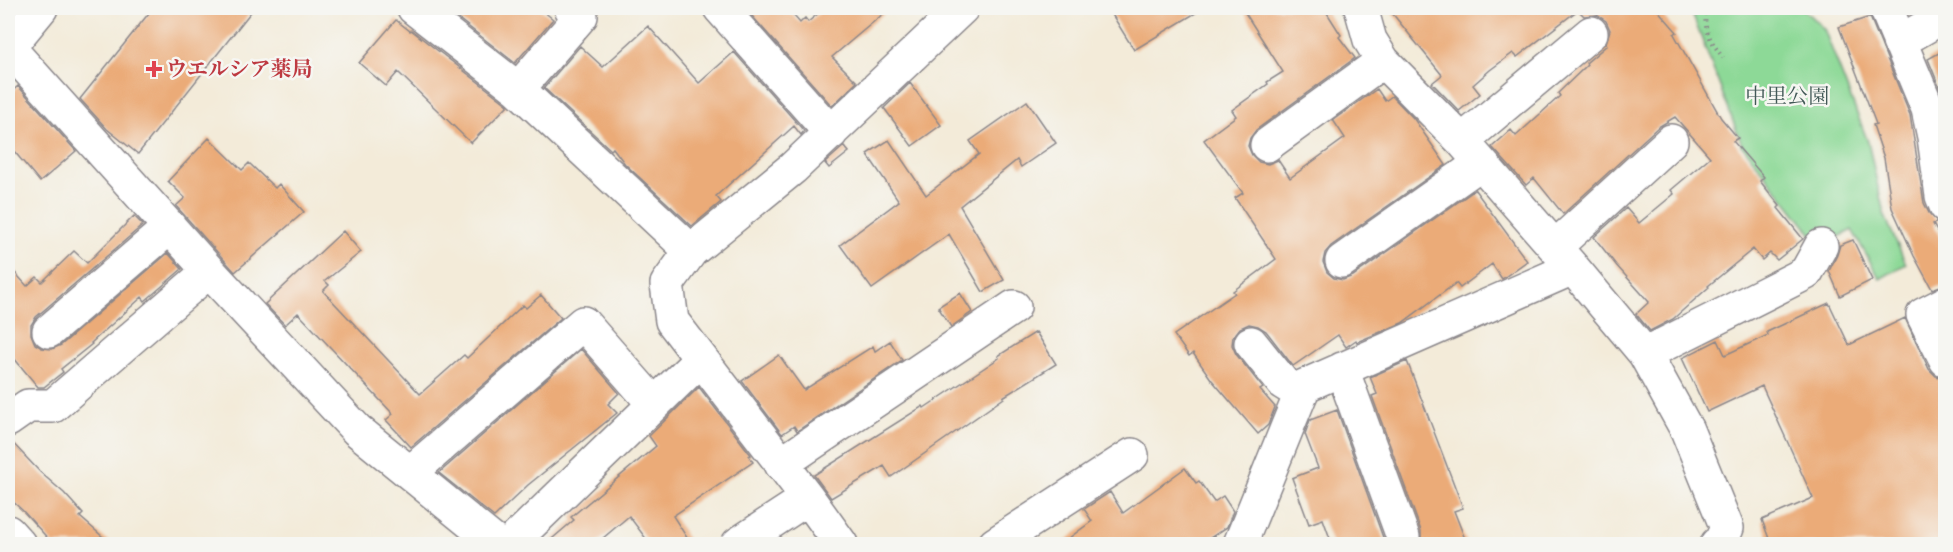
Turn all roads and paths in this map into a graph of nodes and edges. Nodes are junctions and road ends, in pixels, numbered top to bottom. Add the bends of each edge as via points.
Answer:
1 (41, 8) edge
2 (414, 8) edge
3 (571, 8) edge
4 (720, 8) edge
5 (962, 8) edge
6 (1361, 8) edge
7 (1706, 8) edge
8 (1886, 8) edge
9 (1946, 15) edge
10 (1591, 33) dead end
11 (1899, 42) junction
12 (8, 47) edge
13 (1723, 58) dead end
14 (1383, 61) junction
15 (518, 89) junction
16 (831, 133) junction
17 (1671, 141) dead end
18 (1267, 145) dead end
19 (1472, 152) junction
20 (1946, 206) edge
21 (170, 227) junction
22 (1821, 246) dead end
23 (691, 251) junction
24 (1564, 258) junction
25 (1342, 261) dead end
26 (209, 270) junction
27 (1946, 303) edge
28 (1014, 307) dead end
29 (49, 331) dead end
30 (1251, 343) dead end
31 (1646, 354) junction
32 (700, 360) junction
33 (1946, 360) edge
34 (1342, 369) junction
35 (1301, 394) junction
36 (654, 404) junction
37 (8, 420) edge
38 (1132, 456) dead end
39 (781, 464) junction
40 (410, 473) junction
41 (808, 498) junction
42 (8, 532) edge
43 (1402, 537) dead end
44 (19, 544) edge
45 (497, 544) edge
46 (510, 544) edge
47 (738, 544) edge
48 (841, 544) edge
49 (995, 544) edge
50 (1240, 544) edge
51 (1717, 544) edge

1 - 12 street
2 - 15 street
3 - 15 street via 581,16
4 - 16 street
5 - 16 street
6 - 14 street via 1370,40
7 - 13 path via 1707,35
8 - 11 street
9 - 11 street
10 - 19 street
11 - 20 street via 1928,109
12 - 21 street
14 - 18 street
14 - 19 street
15 - 23 street
16 - 23 street
17 - 24 street
19 - 24 street
19 - 25 street
21 - 26 street
21 - 29 street
22 - 31 street via 1806,273
23 - 32 street via 667,284 672,321
24 - 31 street
24 - 34 street
26 - 37 street via 53,406 28,406
26 - 40 street via 357,430
27 - 33 street via 1923,315
28 - 39 street
30 - 35 street via 1283,383
31 - 51 street via 1687,430 1727,528
32 - 36 street
32 - 39 street
34 - 35 street via 1304,386
34 - 43 street
35 - 50 street
36 - 40 street via 583,323
36 - 46 street
38 - 49 street
39 - 41 street
40 - 45 street
41 - 47 street
41 - 48 street
42 - 44 street

